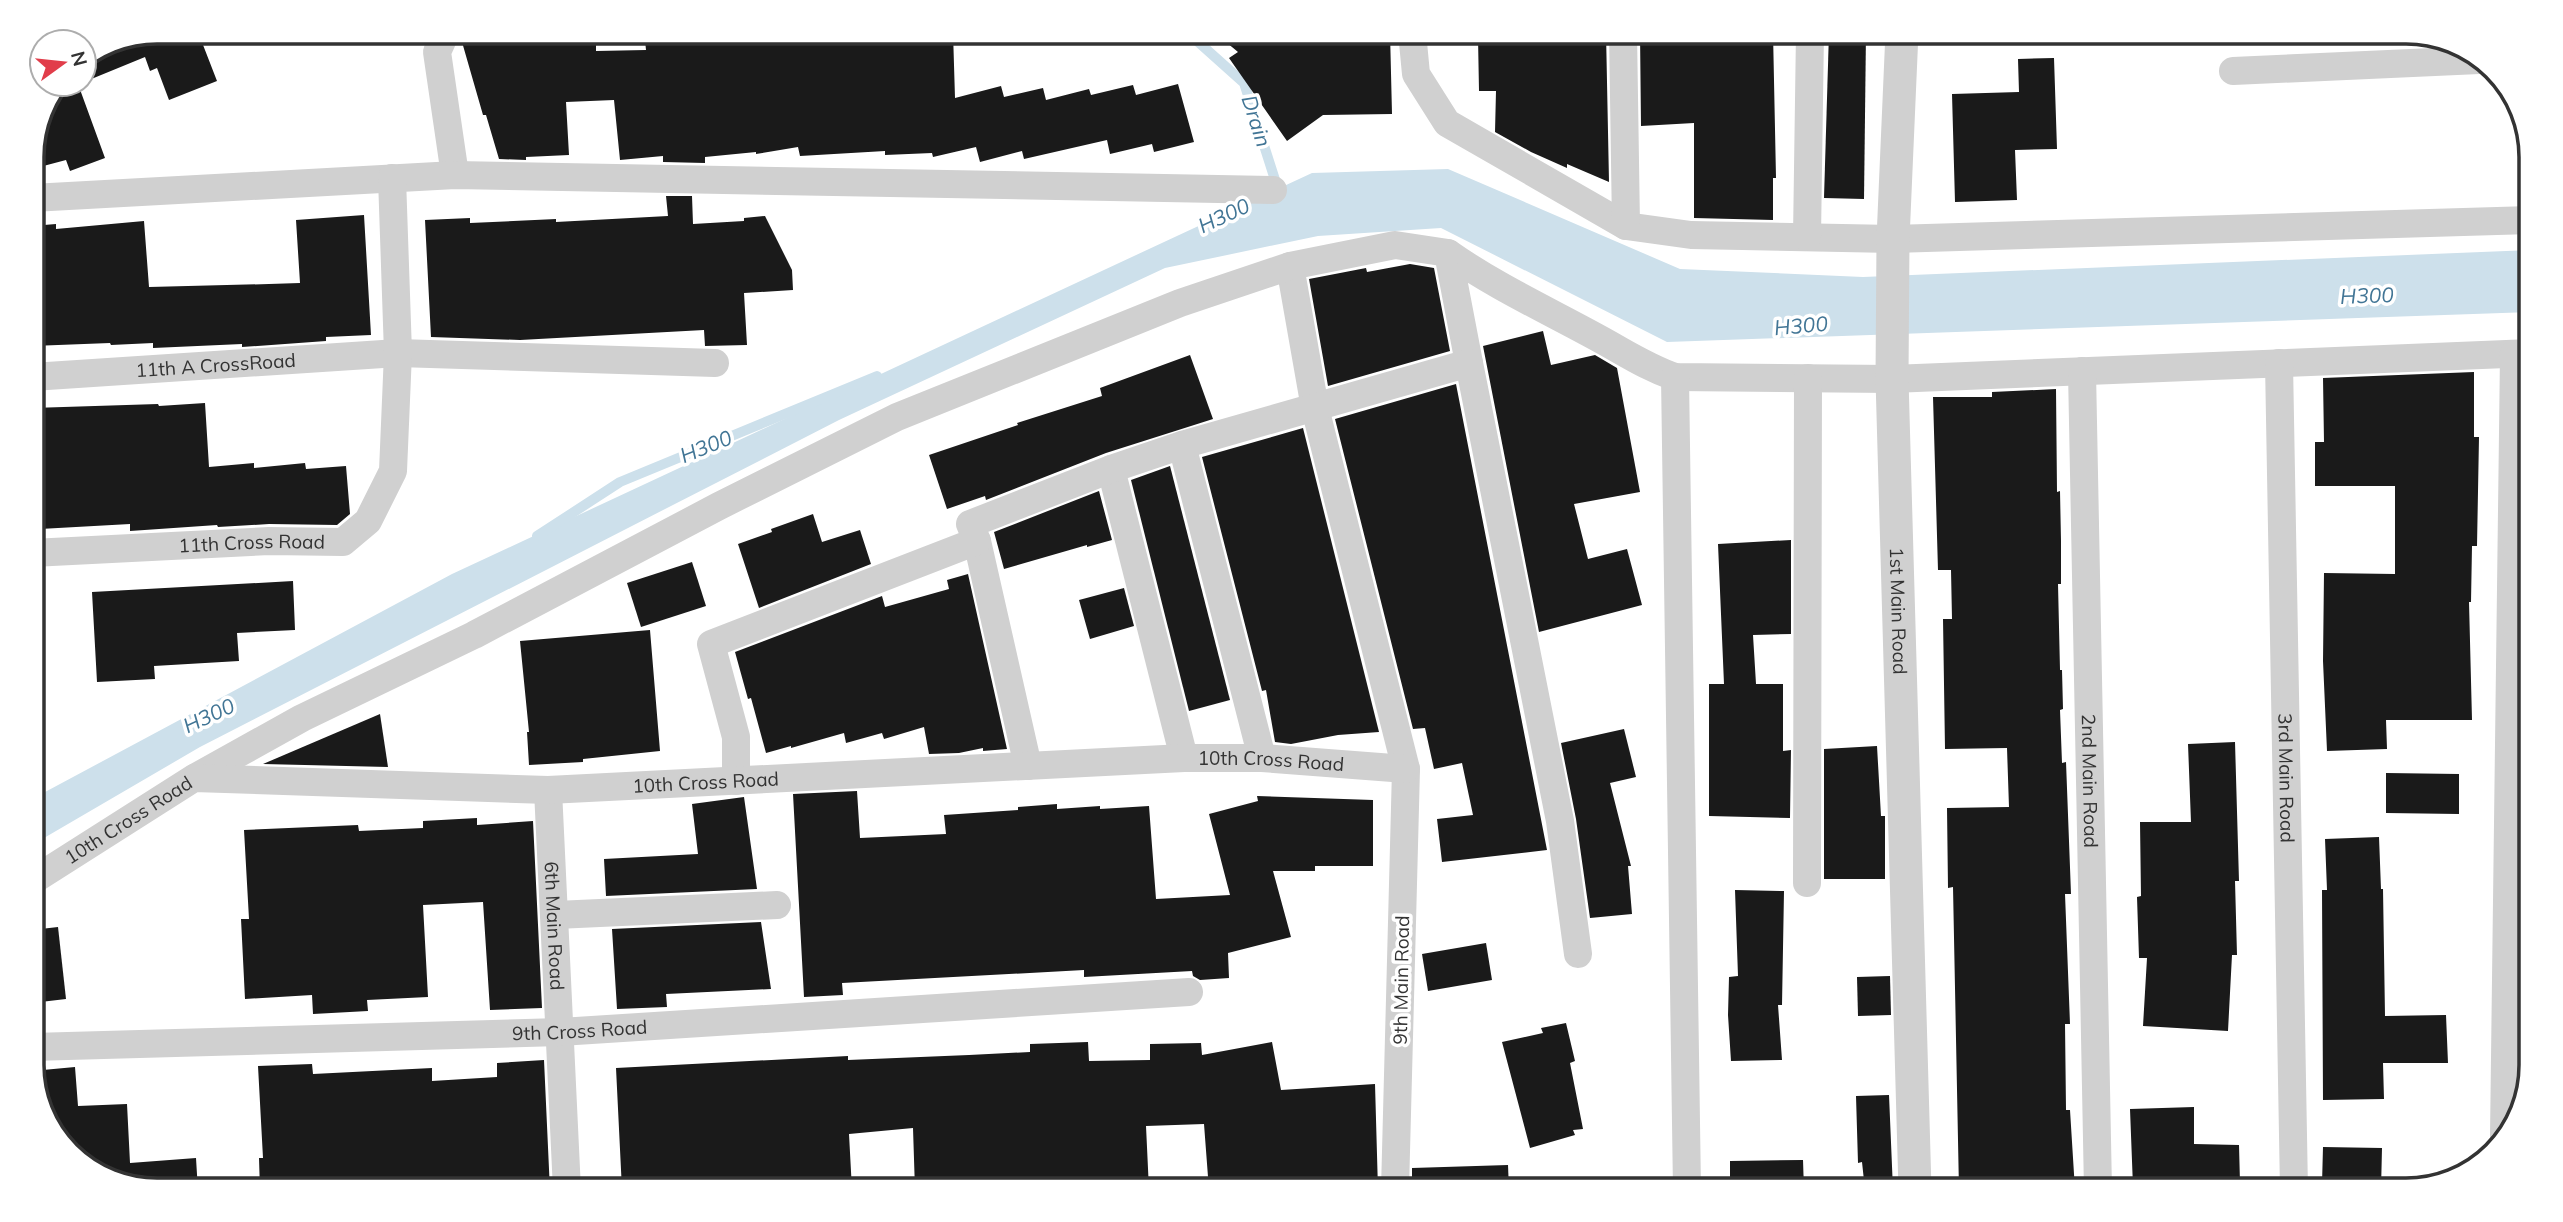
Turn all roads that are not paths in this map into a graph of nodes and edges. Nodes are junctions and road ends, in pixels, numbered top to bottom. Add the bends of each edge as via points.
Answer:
1 (441, 44) edge
2 (1413, 44) edge
3 (1622, 44) edge
4 (1810, 44) edge
5 (1902, 44) edge
6 (2465, 61) edge
7 (2234, 71) dead end
8 (455, 174) junction
9 (392, 178) junction
10 (1273, 190) dead end
11 (44, 197) edge
12 (2519, 220) edge
13 (1626, 226) junction
14 (1807, 237) junction
15 (1894, 239) junction
16 (1448, 253) junction
17 (1290, 266) junction
18 (398, 353) junction
19 (2519, 353) edge
20 (715, 363) dead end
21 (1469, 363) junction
22 (2279, 363) junction
23 (2082, 371) junction
24 (44, 376) edge
25 (1675, 377) junction
26 (1808, 378) junction
27 (1892, 379) junction
28 (1315, 408) junction
29 (1182, 444) junction
30 (1111, 468) junction
31 (2519, 518) edge
32 (977, 541) junction
33 (44, 552) edge
34 (1184, 758) junction
35 (1262, 758) junction
36 (1028, 766) junction
37 (1406, 769) junction
38 (194, 778) junction
39 (736, 781) junction
40 (548, 790) junction
41 (44, 873) edge
42 (1807, 883) dead end
43 (777, 905) dead end
44 (556, 915) junction
45 (1578, 954) dead end
46 (1189, 992) dead end
47 (560, 1032) junction
48 (44, 1047) edge
49 (2504, 1121) edge
50 (567, 1178) edge
51 (1395, 1178) edge
52 (1687, 1178) edge
53 (1915, 1178) edge
54 (2098, 1178) edge
55 (2294, 1178) edge

1 - 8 street via 438,52
2 - 13 street via 1416,75 1447,123
3 - 13 street
4 - 14 street
5 - 15 street, 1st Main Road
6 - 7 street
8 - 9 street
8 - 10 street
9 - 11 street
9 - 18 street, 11th Cross Road
12 - 15 street
13 - 14 street via 1691,235
14 - 15 street
15 - 27 street, 1st Main Road
16 - 17 street via 1395,245
16 - 21 street
16 - 25 street via 1648,368
17 - 28 street, 9th Main Road
17 - 38 street via 1180,303 897,416 474,635 302,718
18 - 20 street, 11th A CrossRoad
18 - 24 street, 11th A CrossRoad
18 - 33 street, 11th Cross Road via 393,471 368,521 343,542 270,541
19 - 22 street
21 - 28 street
21 - 45 street via 1560,821
22 - 23 street
22 - 55 street, 3rd Main Road
23 - 27 street
23 - 54 street, 2nd Main Road
25 - 26 street
25 - 52 street
26 - 27 street
26 - 42 street
27 - 53 street, 1st Main Road
28 - 29 street
28 - 37 street, 9th Main Road
29 - 30 street
29 - 35 street
30 - 32 street via 970,524
30 - 34 street
31 - 49 street
32 - 36 street
32 - 39 street via 711,645 736,737
34 - 35 street, 10th Cross Road
34 - 36 street, 10th Cross Road
35 - 37 street, 10th Cross Road
36 - 39 street, 10th Cross Road
37 - 51 street, 9th Main Road
38 - 40 street, 10th Cross Road
38 - 41 street, 10th Cross Road
39 - 40 street, 10th Cross Road
40 - 44 street, 6th Main Road
43 - 44 street
44 - 47 street, 6th Main Road
46 - 47 street, 9th Cross Road
47 - 48 street, 9th Cross Road
47 - 50 street, 6th Main Road

